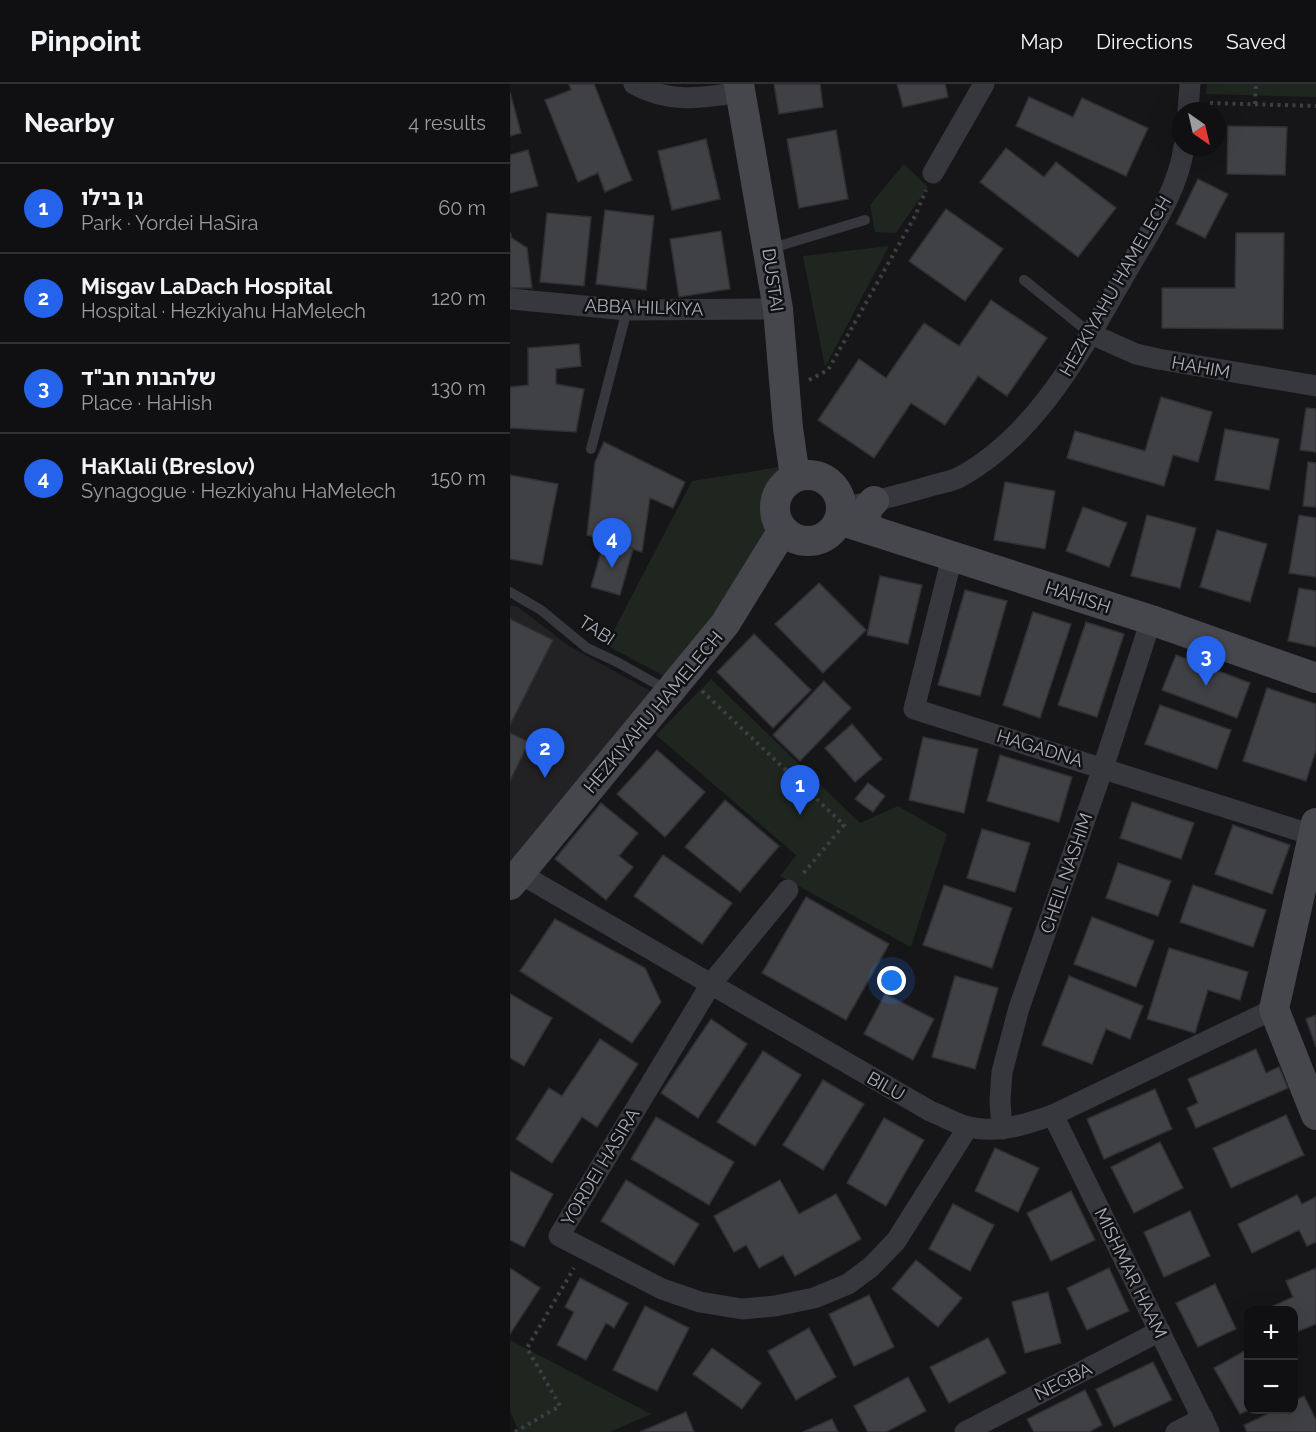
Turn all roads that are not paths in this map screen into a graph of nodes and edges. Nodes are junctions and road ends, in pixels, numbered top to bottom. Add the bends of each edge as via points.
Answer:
1 (634, 84) edge
2 (984, 84) edge
3 (740, 88) edge
4 (1183, 156) edge
5 (933, 173) road end
6 (865, 220) dead end
7 (769, 249) junction
8 (1024, 280) dead end
9 (510, 299) edge
10 (778, 309) junction
11 (627, 310) junction
12 (1091, 334) junction
13 (1316, 386) edge
14 (591, 449) dead end
15 (795, 477) junction
16 (840, 514) junction
17 (872, 515) junction
18 (783, 530) junction
19 (952, 557) junction
20 (510, 592) edge
21 (1151, 620) junction
22 (1316, 678) edge
23 (677, 683) junction
24 (1103, 768) junction
25 (1315, 831) edge
26 (514, 879) edge
27 (788, 890) road end
28 (711, 984) junction
29 (1274, 1009) junction
30 (1053, 1115) junction
31 (1316, 1115) edge
32 (968, 1127) junction
33 (1002, 1129) junction
34 (1160, 1331) junction
35 (1206, 1425) edge
36 (965, 1432) edge
37 (1176, 1432) edge

1 - 3 street via 670,98 692,99
2 - 5 street
3 - 7 street, DUSTAI
4 - 12 street, HEZKIYAHU HAMELECH via 1164,205
6 - 7 lane
7 - 10 street, DUSTAI
8 - 12 lane
9 - 11 street, ABBA HILKIYA
10 - 11 street, ABBA HILKIYA
10 - 15 street, DUSTAI
11 - 14 lane
12 - 13 street, HAHIM via 1136,354
12 - 17 street, HEZKIYAHU HAMELECH via 1044,403 996,453 959,478
15 - 16 street via 806,474 828,481 840,497
15 - 18 street via 778,493 775,508
16 - 17 street, HAHISH
16 - 18 street via 834,528 815,540 803,541
17 - 19 street, HAHISH
18 - 23 street, HEZKIYAHU HAMELECH via 726,624
19 - 21 street, HAHISH
19 - 24 street, HAGADNA via 914,709
20 - 23 lane, TABI via 541,610 586,648
21 - 22 street, HAHISH
21 - 24 street, CHEIL NASHIM
23 - 26 street, HEZKIYAHU HAMELECH
24 - 25 street, HAGADNA
24 - 33 street, CHEIL NASHIM via 1019,1008 1002,1072
25 - 29 street
26 - 28 street, BILU
27 - 28 street, YORDEI HASIRA
28 - 32 street, BILU via 930,1111
28 - 32 street, YORDEI HASIRA via 559,1236 662,1289 700,1302 742,1309 813,1298 848,1284 896,1241
29 - 30 street, BILU
29 - 31 street
30 - 33 street, BILU
30 - 34 street, MISHMAR HAAM
32 - 33 street, BILU
34 - 35 street, MISHMAR HAAM
34 - 36 street, NEGBA
35 - 37 street

